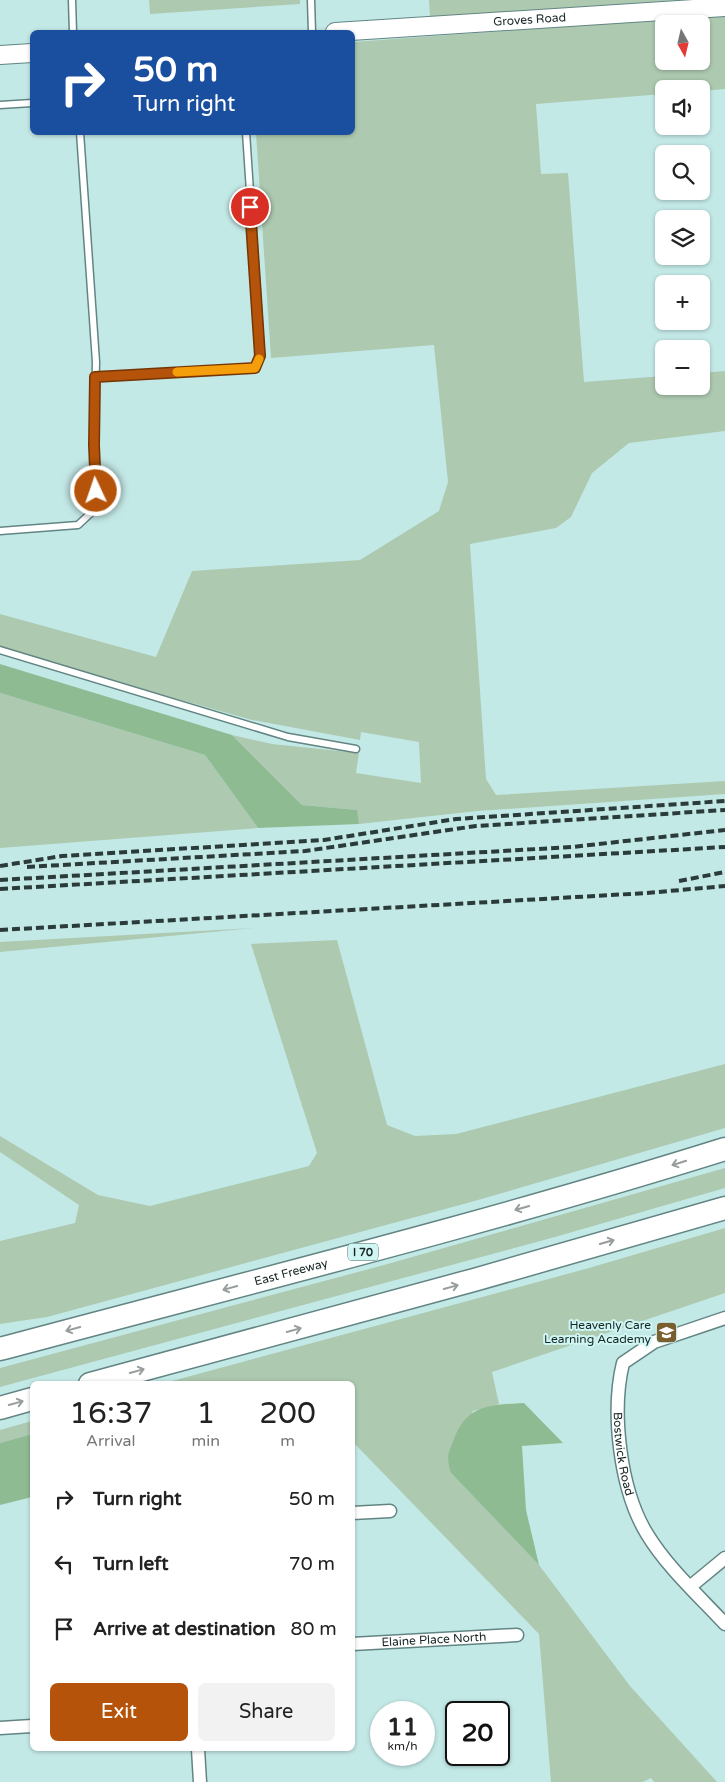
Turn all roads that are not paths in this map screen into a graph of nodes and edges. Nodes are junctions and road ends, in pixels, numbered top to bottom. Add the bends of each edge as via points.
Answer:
1 (72, 0) edge
2 (311, 0) edge
3 (725, 7) edge
4 (73, 30) edge
5 (312, 30) edge
6 (355, 31) edge
7 (30, 53) edge
8 (0, 55) edge
9 (30, 103) edge
10 (0, 105) edge
11 (80, 135) edge
12 (246, 135) edge
13 (95, 377) junction
14 (0, 531) edge
15 (0, 650) edge
16 (356, 749) dead end
17 (725, 1149) edge
18 (725, 1208) edge
19 (725, 1318) edge
20 (0, 1349) edge
21 (101, 1381) edge
22 (30, 1400) edge
23 (0, 1408) edge
24 (390, 1511) dead end
25 (355, 1513) edge
26 (725, 1558) edge
27 (691, 1586) junction
28 (725, 1624) edge
29 (516, 1635) dead end
30 (355, 1644) edge
31 (30, 1726) edge
32 (0, 1728) edge
33 (198, 1751) edge
34 (200, 1782) edge

1 - 4 lane
2 - 5 lane
3 - 6 street, Groves Road
7 - 8 street
9 - 10 lane
11 - 13 lane
12 - 13 lane via 260,356 255,368
13 - 14 lane via 96,491 93,511 78,525
15 - 16 lane via 288,736
17 -> 20 highway, East Freeway / I 70 via 436,1232
21 -> 18 highway via 464,1283
19 - 27 street, Bostwick Road via 654,1342 623,1363 617,1386 622,1460 635,1508 647,1534
23 -> 22 highway
24 - 25 street
26 - 27 street
27 - 28 street, Bostwick Road
29 - 30 street, Elaine Place North
31 - 32 street
33 - 34 street

